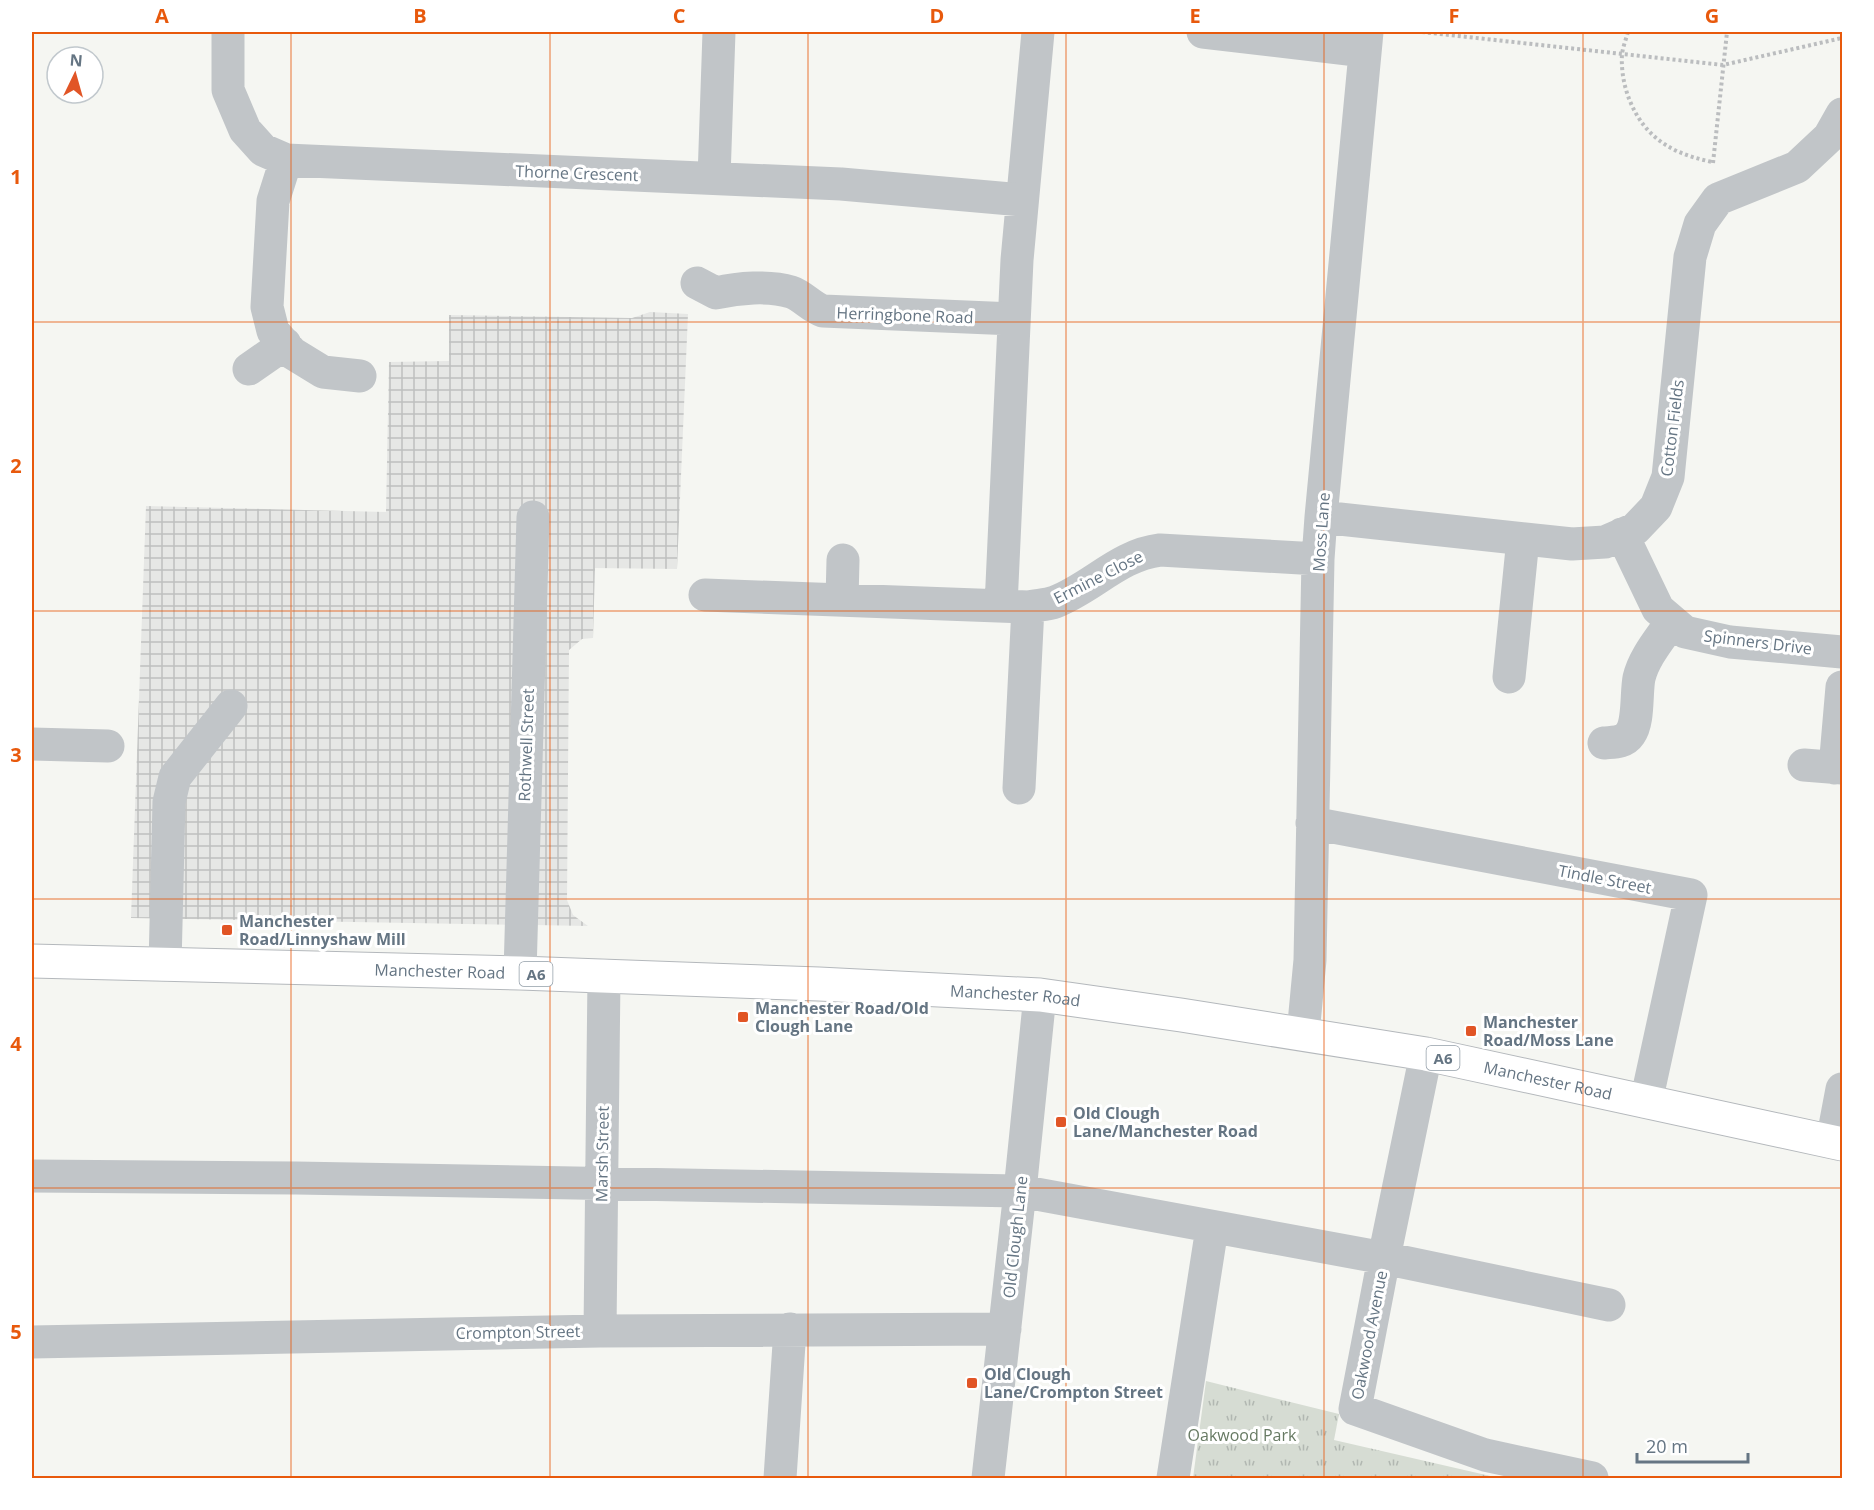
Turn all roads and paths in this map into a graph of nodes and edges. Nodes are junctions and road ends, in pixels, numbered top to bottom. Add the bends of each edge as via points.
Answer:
1 (228, 32) edge
2 (719, 32) edge
3 (1038, 32) edge
4 (1203, 32) edge
5 (1422, 32) edge
6 (1628, 32) edge
7 (1726, 32) edge
8 (1842, 38) edge
9 (1366, 41) edge
10 (1622, 54) junction
11 (1723, 65) junction
12 (1842, 114) edge
13 (286, 160) junction
14 (1713, 163) junction
15 (714, 178) junction
16 (1718, 199) junction
17 (1022, 200) junction
18 (697, 283) dead end
19 (1014, 319) junction
20 (285, 344) junction
21 (249, 369) dead end
22 (360, 376) dead end
23 (533, 517) dead end
24 (1321, 517) junction
25 (1622, 534) junction
26 (1523, 539) junction
27 (1318, 559) junction
28 (843, 560) dead end
29 (705, 595) dead end
30 (842, 600) junction
31 (1014, 606) junction
32 (1672, 621) junction
33 (1842, 652) edge
34 (1509, 677) dead end
35 (1842, 687) edge
36 (231, 706) dead end
37 (1604, 743) dead end
38 (32, 744) edge
39 (108, 746) dead end
40 (1827, 767) edge
41 (1019, 788) dead end
42 (1312, 823) junction
43 (32, 961) edge
44 (165, 965) junction
45 (520, 973) junction
46 (604, 976) junction
47 (1040, 995) junction
48 (1303, 1034) junction
49 (1426, 1054) junction
50 (1842, 1089) edge
51 (1646, 1102) junction
52 (1837, 1143) edge
53 (32, 1176) edge
54 (602, 1183) junction
55 (1020, 1191) junction
56 (1212, 1228) junction
57 (1384, 1258) junction
58 (1609, 1305) dead end
59 (790, 1329) junction
60 (1005, 1329) junction
61 (600, 1331) junction
62 (32, 1342) edge
63 (780, 1479) edge
64 (988, 1479) edge
65 (1173, 1479) edge
66 (1592, 1479) edge

1 - 13 street, Thorne Crescent via 228,90 245,130 263,150
2 - 15 street
3 - 17 street
4 - 9 street
5 - 10 path
6 - 10 path
7 - 11 path
8 - 11 path
9 - 24 street, Moss Lane
10 - 11 path
10 - 14 path via 1626,88 1636,116 1659,141 1686,156
11 - 14 path
12 - 16 street via 1829,137 1797,167
13 - 15 street, Thorne Crescent
13 - 20 street via 273,201 267,307 273,331
14 - 16 path
15 - 17 street, Thorne Crescent via 841,184
16 - 25 street, Cotton Fields via 1700,224 1690,257 1668,477 1656,507 1635,528
17 - 19 street
18 - 19 street, Herringbone Road via 716,293 738,288 793,292 823,311
19 - 31 street
20 - 21 street
20 - 22 street via 323,372
23 - 45 street, Rothwell Street
24 - 26 street, Cotton Fields
24 - 27 street, Moss Lane
25 - 26 street, Cotton Fields via 1605,542 1572,544
25 - 32 street, Spinners Drive via 1658,609
26 - 34 street
27 - 31 street, Ermine Close via 1144,552 1053,603
27 - 42 street, Moss Lane
28 - 30 street
29 - 30 street, Ermine Close
30 - 31 street, Ermine Close
31 - 41 street
32 - 33 street, Spinners Drive via 1685,632 1730,642
32 - 37 street via 1643,665 1630,734 1622,741
35 - 40 street
36 - 44 street via 175,777 169,802
38 - 39 street
42 - 48 street, Moss Lane via 1310,960
42 - 51 street, Tindle Street via 1690,896
43 - 44 main road, Manchester Road / A6
44 - 45 main road, Manchester Road / A6
45 - 46 main road, Manchester Road / A6
46 - 47 main road, Manchester Road / A6
46 - 54 street, Marsh Street
47 - 48 main road, Manchester Road / A6
47 - 55 street, Old Clough Lane
48 - 49 main road, Manchester Road / A6
49 - 51 main road, Manchester Road / A6
49 - 57 street, Oakwood Avenue
50 - 52 street
51 - 52 main road, Manchester Road / A6
53 - 54 street
54 - 55 street
54 - 61 street, Marsh Street
55 - 56 street
55 - 60 street, Old Clough Lane
56 - 57 street
56 - 65 street
57 - 58 street
57 - 66 street, Oakwood Avenue via 1355,1409 1485,1455
59 - 60 street, Crompton Street
59 - 61 street, Crompton Street
59 - 63 street
60 - 64 street, Old Clough Lane
61 - 62 street, Crompton Street

